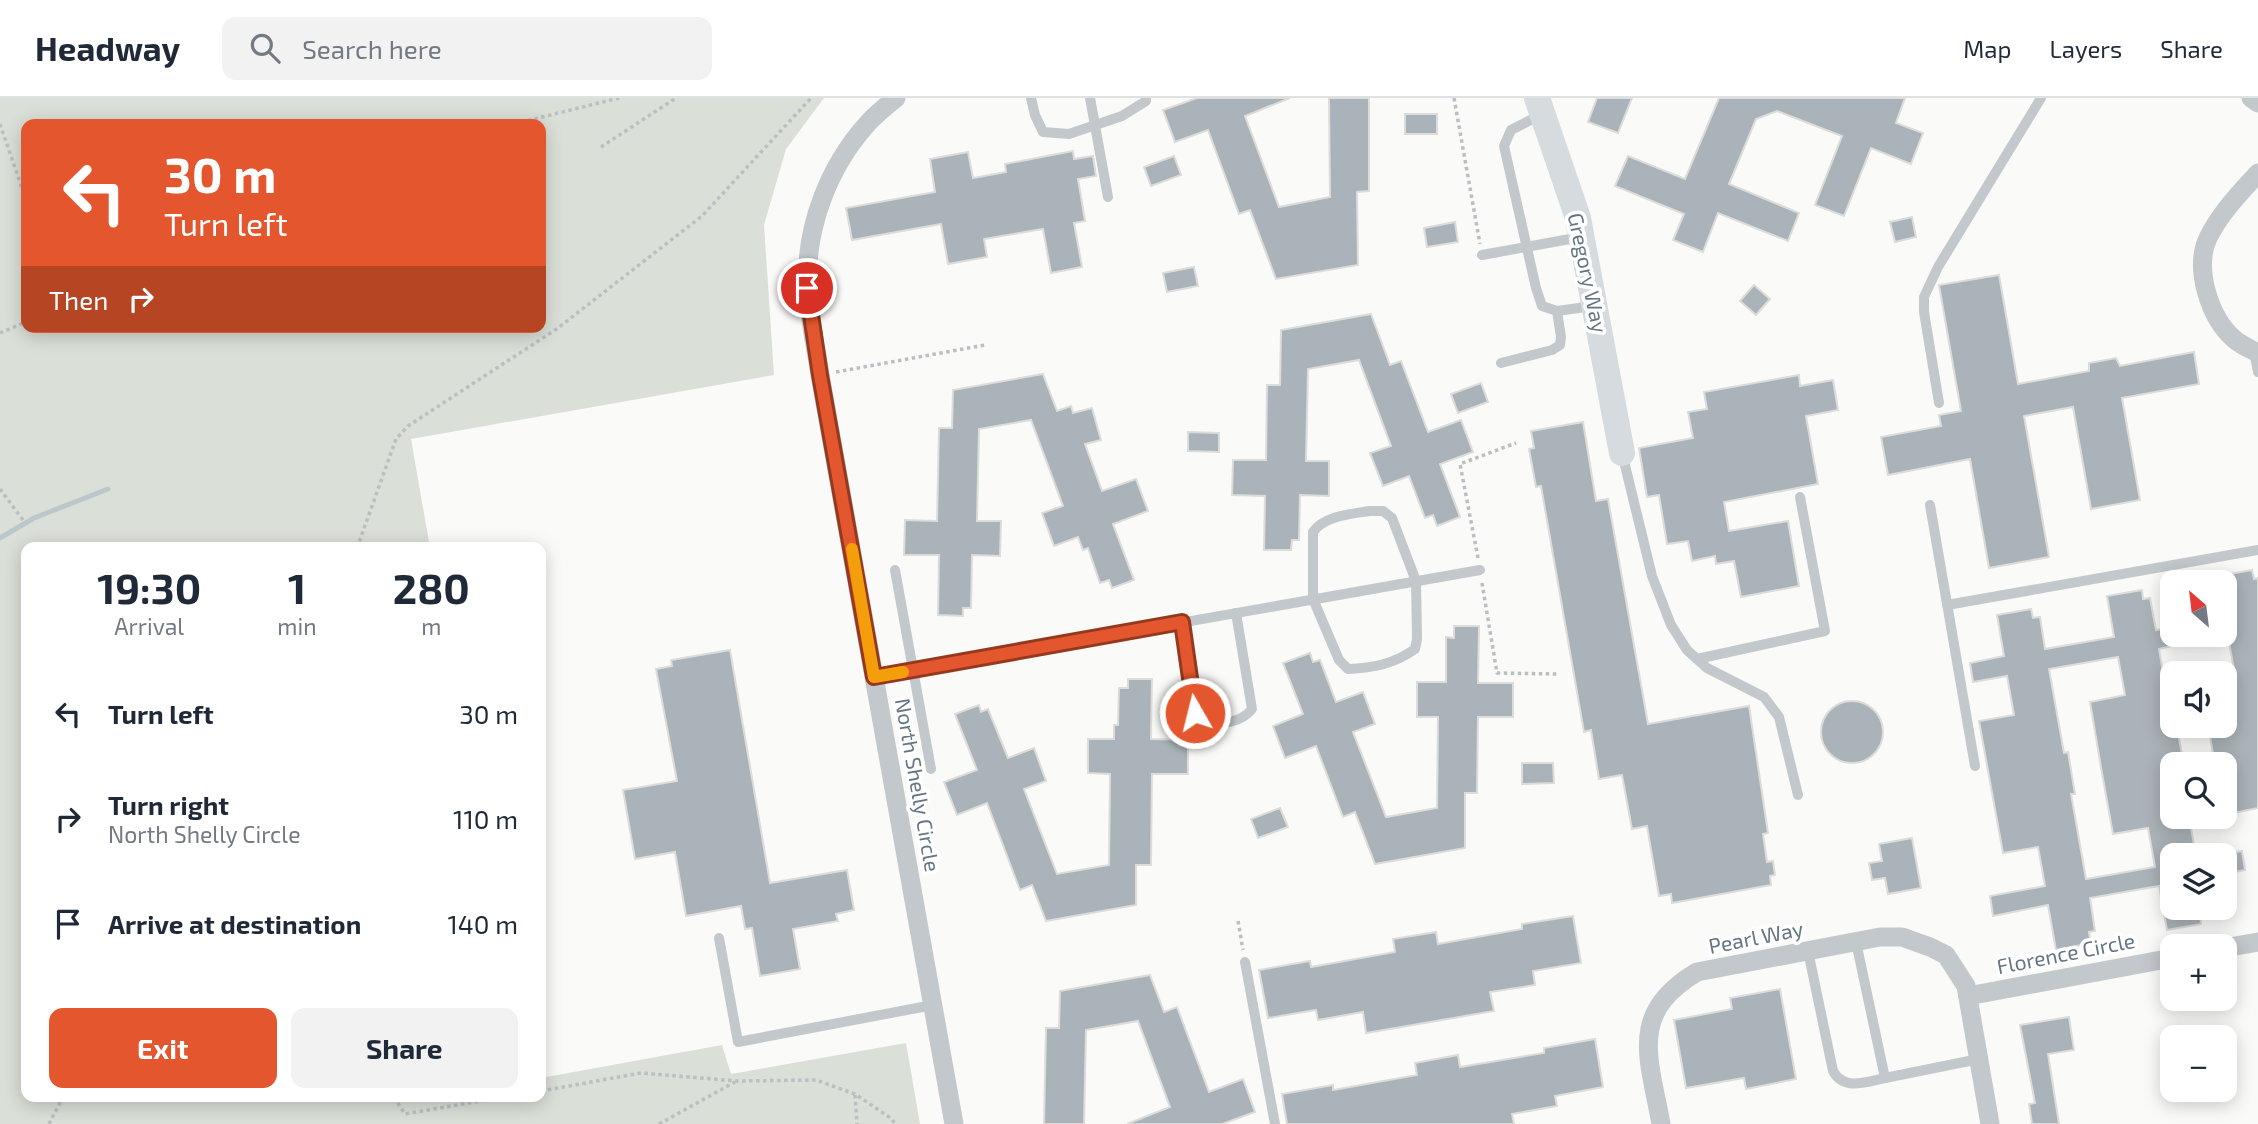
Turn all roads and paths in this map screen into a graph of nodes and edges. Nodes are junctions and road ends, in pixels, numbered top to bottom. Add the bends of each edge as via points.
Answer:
1 (619, 98) edge
2 (661, 98) edge
3 (676, 98) edge
4 (811, 98) edge
5 (895, 98) edge
6 (1031, 98) edge
7 (1090, 98) edge
8 (1146, 98) edge
9 (1454, 98) edge
10 (2041, 98) edge
11 (2251, 98) edge
12 (666, 103) junction
13 (2258, 103) edge
14 (1540, 106) edge
15 (534, 119) edge
16 (0, 124) edge
17 (1095, 126) junction
18 (601, 147) dead end
19 (2258, 173) edge
20 (21, 185) edge
21 (1108, 197) dead end
22 (1581, 237) junction
23 (1527, 247) junction
24 (1482, 255) joint
25 (1594, 306) junction
26 (1558, 311) junction
27 (21, 324) edge
28 (0, 333) edge
29 (985, 345) dead end
30 (2256, 352) edge
31 (1502, 363) dead end
32 (2258, 372) edge
33 (820, 375) junction
34 (1939, 403) dead end
35 (1622, 453) joint
36 (0, 489) edge
37 (1800, 497) dead end
38 (1930, 505) dead end
39 (23, 520) dead end
40 (359, 542) edge
41 (2258, 550) edge
42 (895, 570) dead end
43 (1480, 570) dead end
44 (1416, 581) junction
45 (1313, 599) junction
46 (1947, 605) junction
47 (1236, 613) junction
48 (1182, 622) junction
49 (1697, 659) junction
50 (913, 671) junction
51 (874, 677) junction
52 (1975, 766) dead end
53 (931, 769) dead end
54 (1798, 795) dead end
55 (1238, 921) dead end
56 (719, 939) dead end
57 (1856, 942) junction
58 (2258, 942) edge
59 (2237, 946) edge
60 (1808, 951) junction
61 (2160, 960) edge
62 (1245, 962) joint
63 (1968, 996) junction
64 (933, 1005) junction
65 (1979, 1059) junction
66 (1885, 1078) junction
67 (737, 1081) junction
68 (546, 1090) edge
69 (855, 1094) junction
70 (60, 1102) edge
71 (397, 1102) edge
72 (474, 1102) edge
73 (48, 1124) edge
74 (659, 1124) edge
75 (857, 1124) edge
76 (895, 1124) edge
77 (954, 1124) edge
78 (1275, 1124) edge
79 (1661, 1124) edge
80 (1990, 1124) edge

1 - 15 path
2 - 12 path
3 - 12 path
4 - 40 path via 702,216 558,328 408,426 396,439
5 - 33 street, North Shelly Circle via 868,122 845,153 821,200 807,288
6 - 17 lane via 1043,132 1069,134
7 - 17 lane
8 - 17 lane via 1122,116
9 - 24 path
10 - 34 lane via 1938,267 1924,298
11 - 13 street
12 - 18 path
14 - 22 street, Gregory Way
14 - 23 lane via 1511,130 1504,146
16 - 20 path
17 - 21 lane
19 - 30 street via 2224,211 2207,240 2203,261 2204,284 2221,322 2234,339
22 - 23 lane
22 - 25 street, Gregory Way
23 - 24 lane
23 - 26 lane via 1542,306
25 - 26 lane
25 - 35 street, Gregory Way
26 - 31 lane via 1560,345
27 - 28 path
29 - 33 path
30 - 32 lane
33 - 51 street, North Shelly Circle
35 - 49 lane via 1652,576 1671,625
36 - 39 path
37 - 49 lane via 1825,631
38 - 46 lane
41 - 46 lane
42 - 50 lane
43 - 44 lane
44 - 45 lane
44 - 45 lane via 1415,649 1399,660 1369,668 1343,666
44 - 45 lane via 1388,513 1342,515 1313,533
45 - 47 lane
46 - 52 lane
47 - 48 lane
47 - 48 lane via 1252,709 1232,722 1204,722 1195,713
48 - 50 lane
49 - 54 lane via 1764,697 1779,717
50 - 51 lane
50 - 53 lane
51 - 64 street, North Shelly Circle
55 - 62 path
56 - 64 lane via 738,1042
57 - 60 street, Pearl Way
57 - 63 street, Pearl Way via 1902,937 1930,947 1946,955
57 - 66 lane
58 - 59 street
60 - 66 lane via 1837,1079 1844,1084
60 - 79 street, Pearl Way via 1697,972 1664,998 1649,1026
61 - 63 street, Florence Circle
62 - 78 lane
63 - 65 street, Pearl Way
64 - 77 street, North Shelly Circle
65 - 66 lane
65 - 80 street, Pearl Way
67 - 68 path via 641,1073
67 - 69 path via 816,1080
67 - 74 path
69 - 75 path
69 - 76 path
70 - 73 path
71 - 72 path via 405,1114

